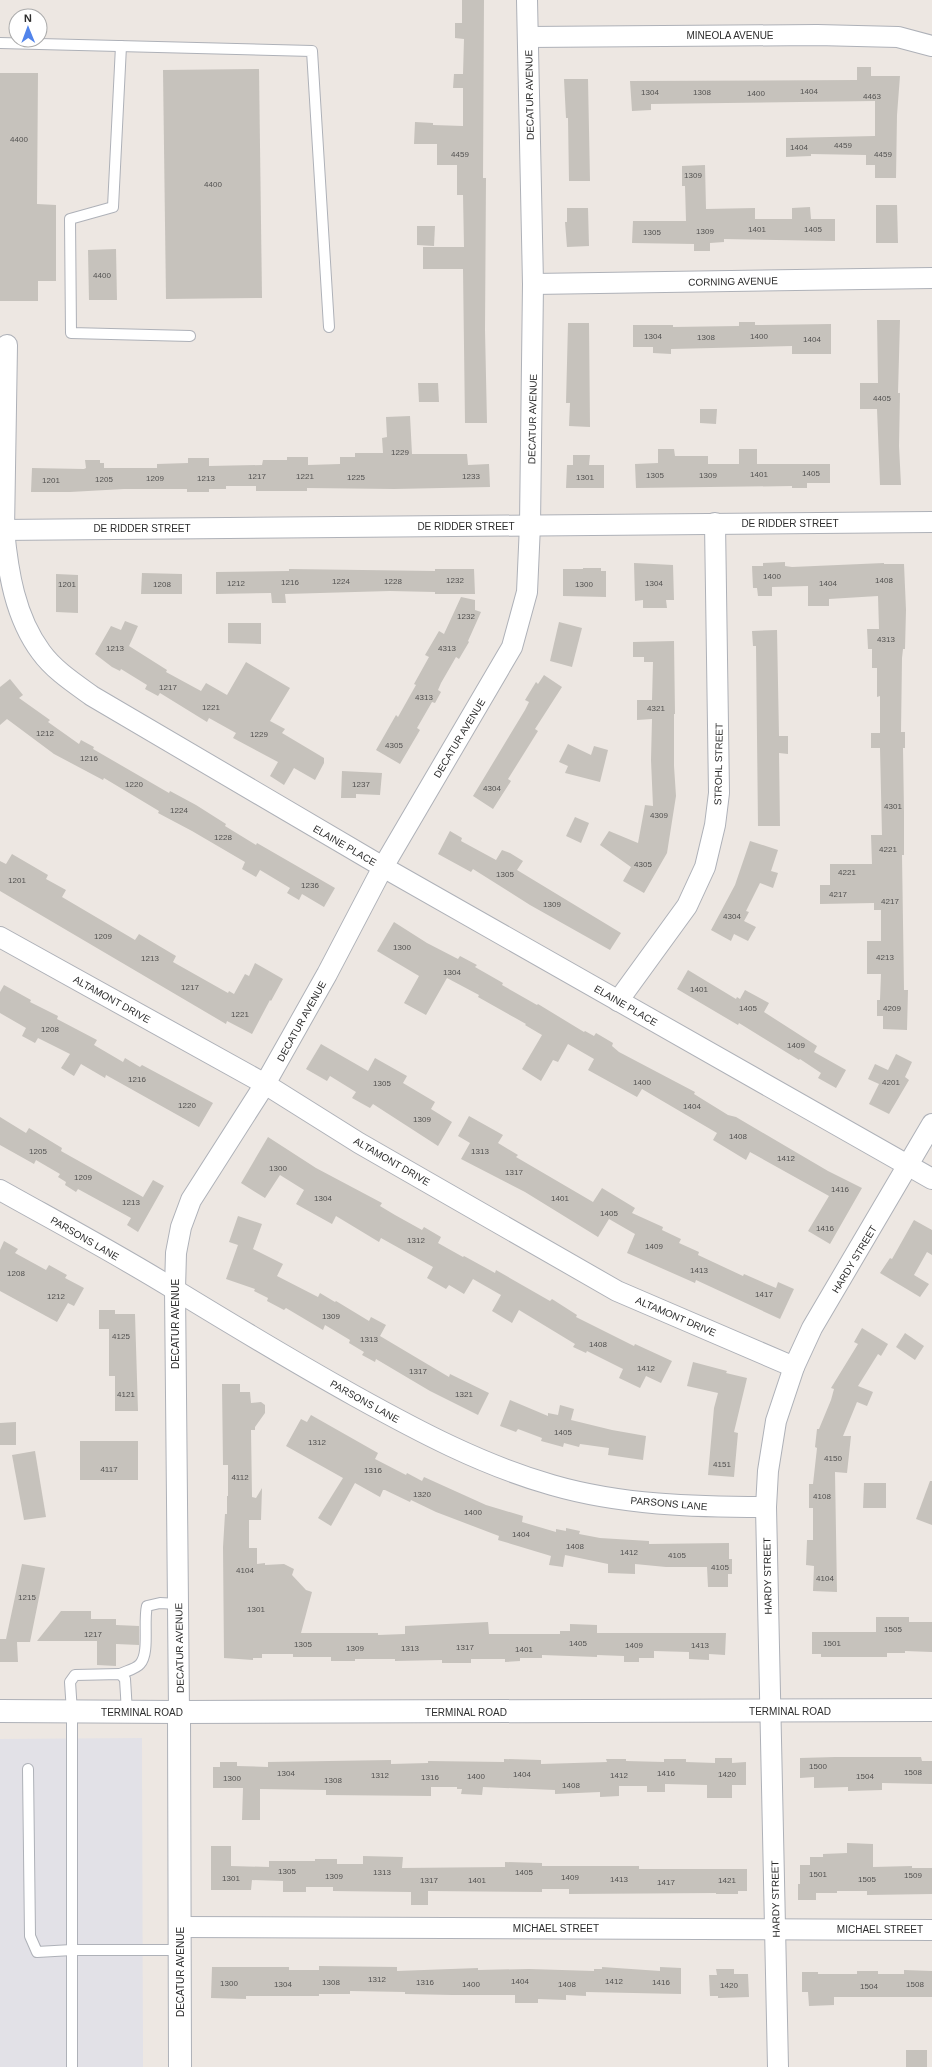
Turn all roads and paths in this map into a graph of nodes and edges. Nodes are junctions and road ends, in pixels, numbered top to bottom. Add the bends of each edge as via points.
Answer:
1 (527, 0) edge
2 (528, 37) junction
3 (0, 43) edge
4 (121, 46) junction
5 (932, 46) edge
6 (932, 278) edge
7 (533, 284) junction
8 (329, 327) dead end
9 (190, 336) dead end
10 (7, 345) dead end
11 (932, 522) edge
12 (715, 523) junction
13 (530, 525) junction
14 (2, 530) edge
15 (383, 867) junction
16 (0, 937) edge
17 (618, 1001) junction
18 (265, 1084) junction
19 (932, 1124) edge
20 (909, 1166) junction
21 (932, 1179) edge
22 (0, 1190) edge
23 (175, 1289) junction
24 (794, 1366) junction
25 (766, 1507) junction
26 (178, 1604) junction
27 (120, 1674) junction
28 (932, 1710) edge
29 (0, 1711) edge
30 (770, 1711) junction
31 (72, 1712) junction
32 (127, 1712) junction
33 (179, 1712) junction
34 (28, 1769) dead end
35 (180, 1927) junction
36 (776, 1929) junction
37 (932, 1930) edge
38 (72, 1950) junction
39 (180, 1950) junction
40 (72, 2067) edge
41 (180, 2067) edge
42 (778, 2067) edge

1 - 2 street, DECATUR AVENUE
2 - 5 street, MINEOLA AVENUE via 891,36
2 - 7 street, DECATUR AVENUE
3 - 4 lane
4 - 8 lane via 312,51
4 - 9 lane via 113,207 70,219 71,333
6 - 7 street, CORNING AVENUE
7 - 13 street, DECATUR AVENUE
10 - 14 street, ELAINE PLACE
11 - 12 street, DE RIDDER STREET
12 - 13 street, DE RIDDER STREET
12 - 17 street, STROHL STREET via 719,793 715,825 705,867 687,906
13 - 14 street, DE RIDDER STREET
13 - 15 street, DECATUR AVENUE via 527,592 512,647
14 - 15 street, ELAINE PLACE via 14,596 25,626 41,652 59,672 92,696
15 - 17 street, ELAINE PLACE
15 - 18 street, DECATUR AVENUE
16 - 18 street, ALTAMONT DRIVE
17 - 20 street, ELAINE PLACE
18 - 23 street, DECATUR AVENUE via 191,1200 181,1227 176,1253
18 - 24 street, ALTAMONT DRIVE via 359,1143 617,1291
19 - 20 street, HARDY STREET
20 - 21 street, ELAINE PLACE
20 - 24 street, HARDY STREET via 812,1328
22 - 23 street, PARSONS LANE
23 - 25 street, PARSONS LANE via 267,1347 405,1424 488,1464 553,1485 616,1499 697,1507
23 - 26 street, DECATUR AVENUE
24 - 25 street, HARDY STREET via 776,1421 768,1471
25 - 30 street, HARDY STREET
26 - 27 lane via 160,1603 148,1606 144,1617 145,1656 139,1665
26 - 33 street, DECATUR AVENUE
27 - 31 lane via 75,1675 70,1682
27 - 32 lane via 125,1679
28 - 30 main road, TERMINAL ROAD
29 - 31 main road, TERMINAL ROAD
30 - 33 main road, TERMINAL ROAD
30 - 36 street, HARDY STREET
31 - 32 main road, TERMINAL ROAD
31 - 38 lane
32 - 33 main road, TERMINAL ROAD
33 - 35 main road, DECATUR AVENUE
34 - 38 lane via 30,1936 37,1952
35 - 36 street, MICHAEL STREET
35 - 39 main road, DECATUR AVENUE
36 - 37 street, MICHAEL STREET
36 - 42 street, HARDY STREET
38 - 39 lane
38 - 40 lane
39 - 41 main road, DECATUR AVENUE

